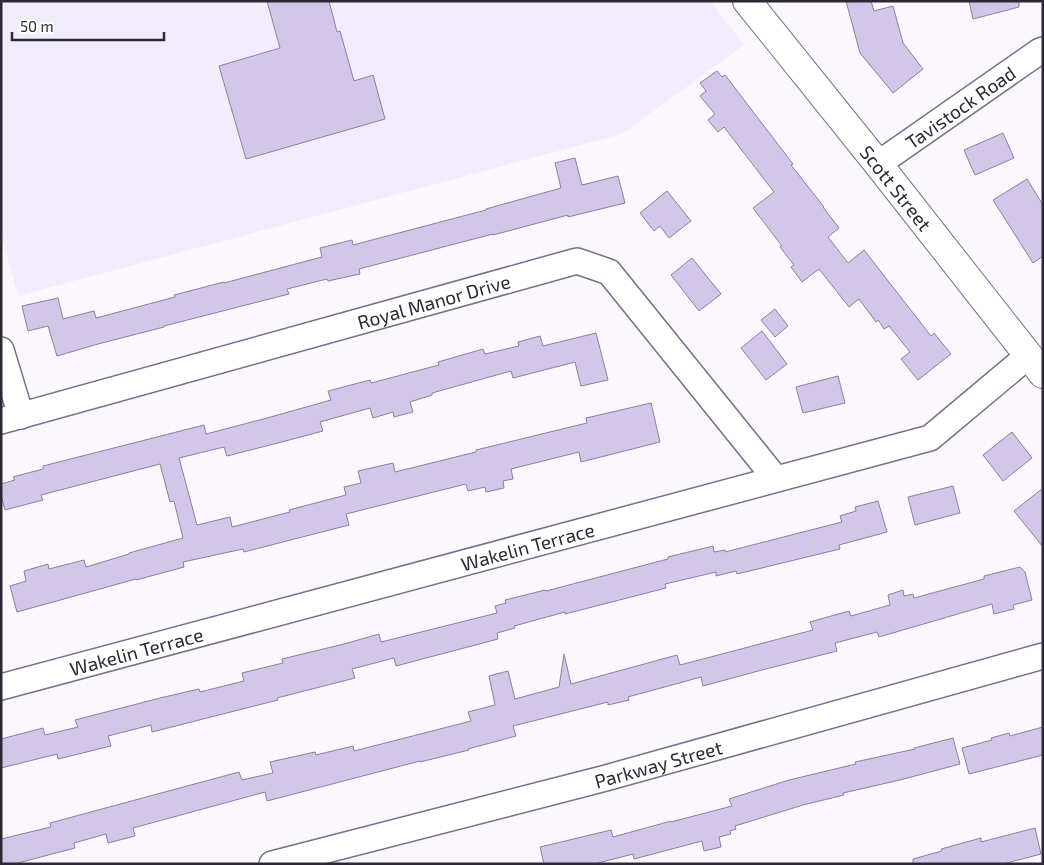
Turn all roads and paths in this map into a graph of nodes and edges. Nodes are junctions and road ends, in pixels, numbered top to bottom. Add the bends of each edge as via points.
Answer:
1 (748, 1) edge
2 (1043, 50) edge
3 (878, 164) junction
4 (1, 350) edge
5 (1035, 365) edge
6 (11, 418) edge
7 (776, 479) junction
8 (1043, 656) edge
9 (1, 687) edge
10 (272, 864) edge

1 - 3 main road, Scott Street
2 - 3 street, Tavistock Road
3 - 5 main road, Scott Street
4 - 6 street
5 - 7 street, Wakelin Terrace via 930,438
6 - 7 street, Royal Manor Drive via 576,261 609,272
7 - 9 street, Wakelin Terrace
8 - 10 street, Parkway Street via 606,778

